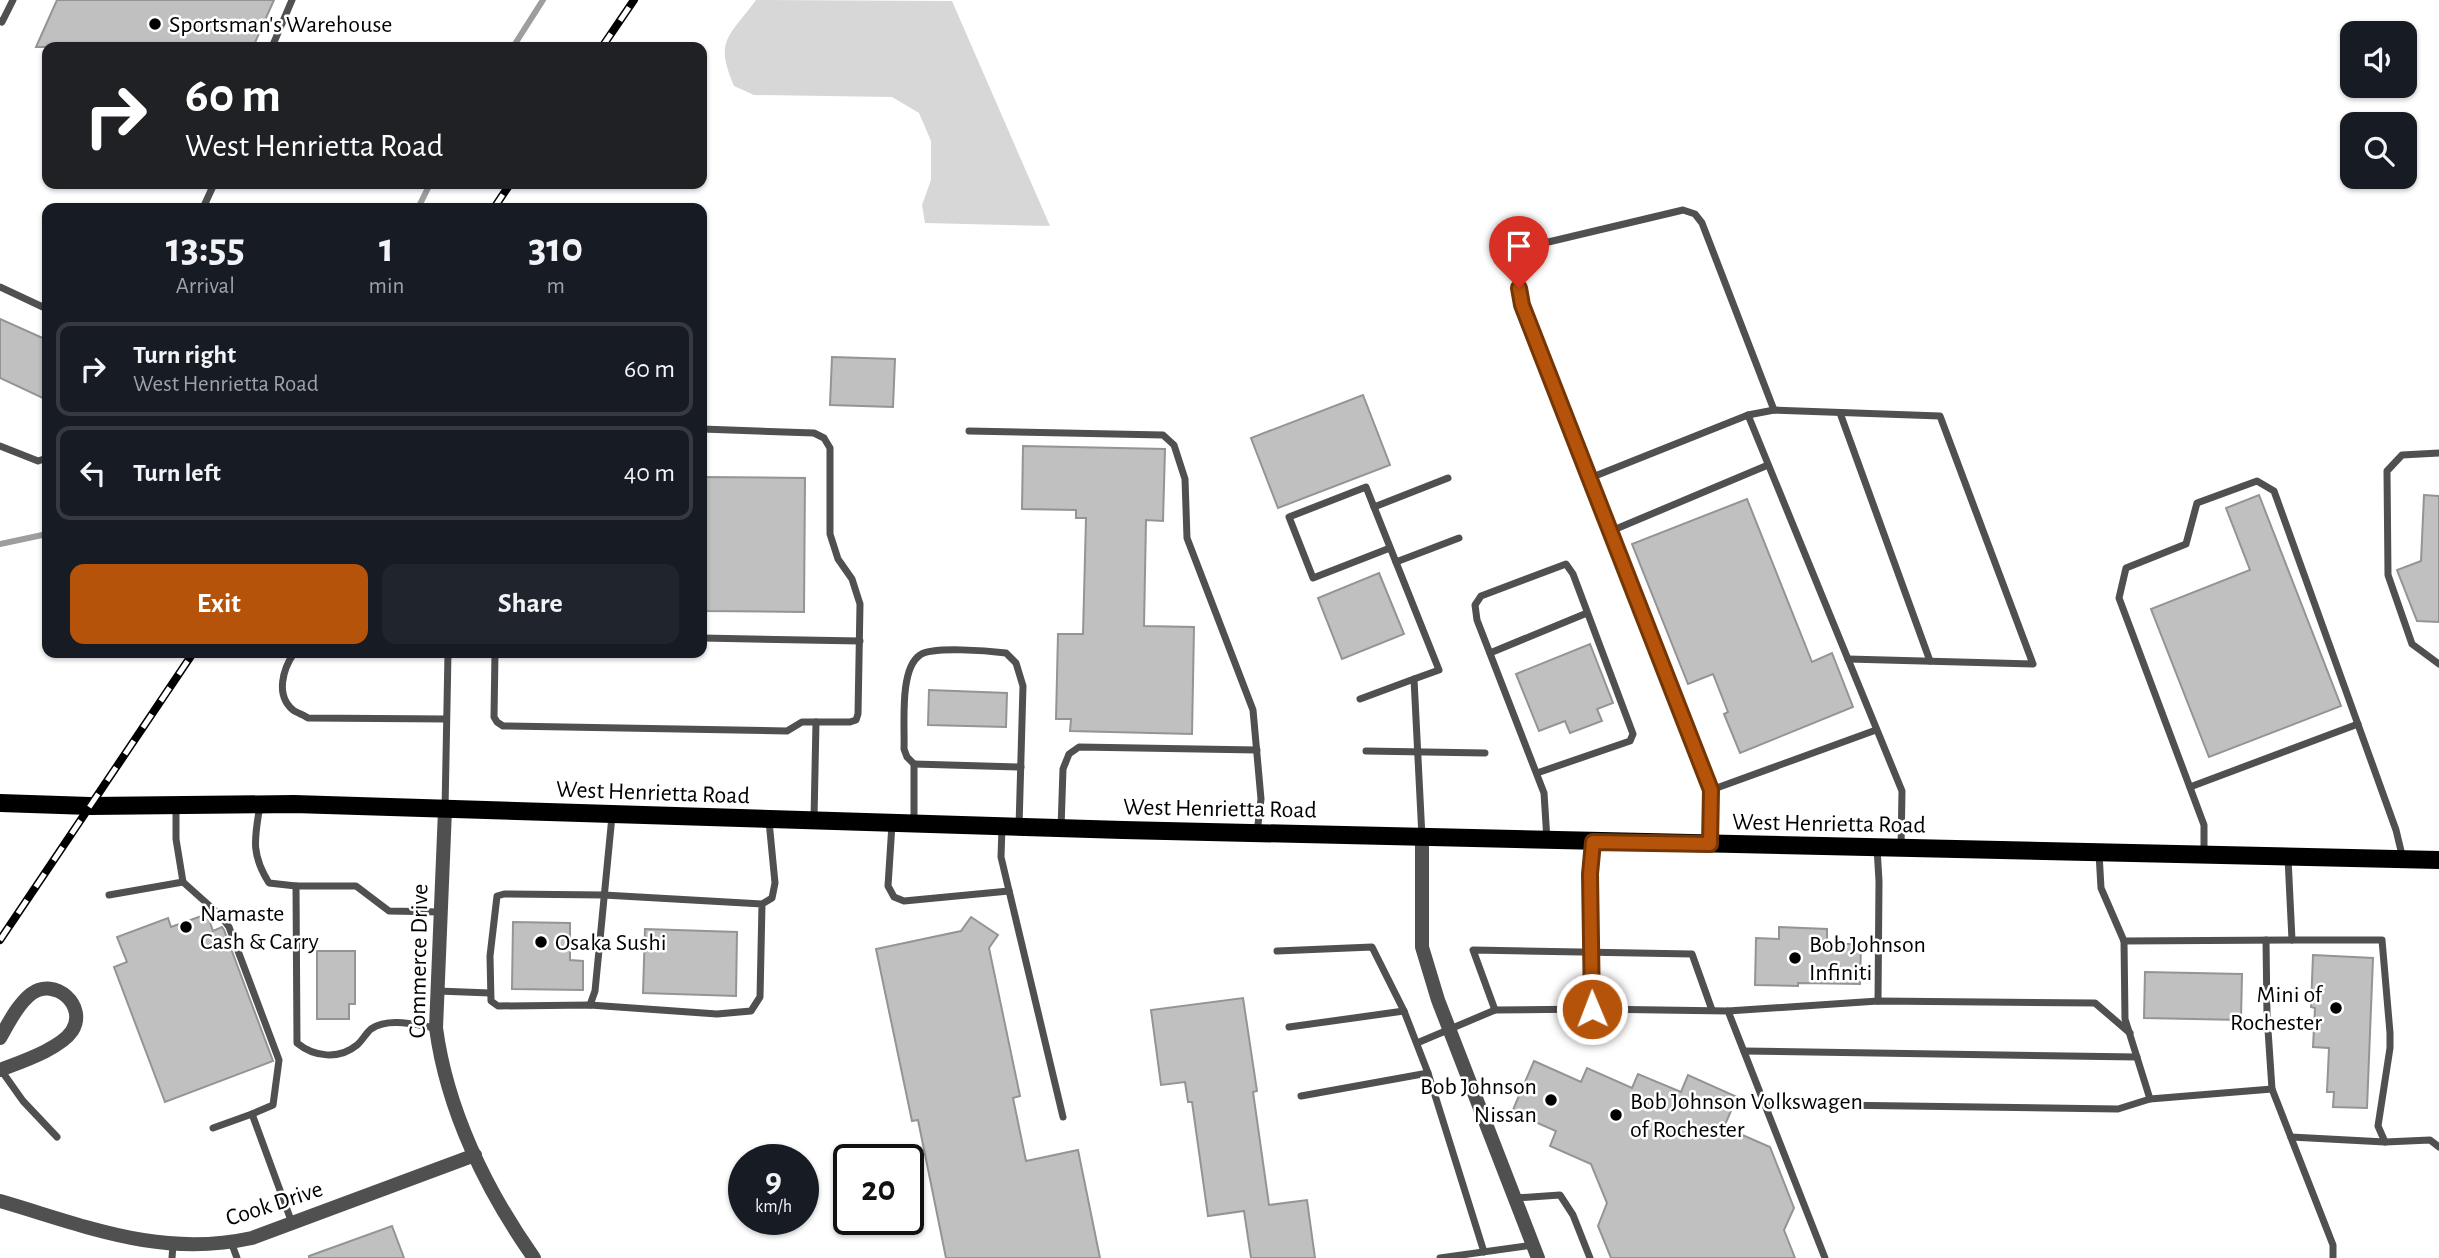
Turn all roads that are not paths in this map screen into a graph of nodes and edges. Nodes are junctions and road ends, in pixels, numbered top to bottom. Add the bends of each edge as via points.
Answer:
1 (13, 0) edge
2 (292, 0) edge
3 (0, 21) edge
4 (274, 42) edge
5 (0, 287) edge
6 (42, 307) edge
7 (1774, 410) junction
8 (1840, 413) junction
9 (1748, 415) junction
10 (707, 429) edge
11 (969, 431) dead end
12 (0, 446) edge
13 (2439, 453) edge
14 (42, 460) edge
15 (1768, 465) junction
16 (1448, 478) dead end
17 (1590, 478) junction
18 (1374, 507) junction
19 (1611, 531) junction
20 (1459, 538) dead end
21 (1390, 548) junction
22 (1396, 562) junction
23 (1587, 613) junction
24 (707, 638) edge
25 (860, 641) junction
26 (1490, 653) junction
27 (291, 658) edge
28 (447, 658) edge
29 (495, 658) edge
30 (1848, 659) junction
31 (1930, 661) junction
32 (2439, 664) edge
33 (1414, 679) junction
34 (1360, 699) dead end
35 (446, 719) junction
36 (816, 722) junction
37 (2358, 724) junction
38 (1876, 730) junction
39 (1257, 750) junction
40 (1366, 751) dead end
41 (1418, 752) junction
42 (1485, 753) dead end
43 (914, 764) junction
44 (1021, 767) junction
45 (1538, 773) junction
46 (2190, 787) junction
47 (1711, 790) junction
48 (0, 803) edge
49 (260, 804) junction
50 (176, 805) junction
51 (445, 810) junction
52 (612, 815) junction
53 (769, 820) junction
54 (814, 821) junction
55 (892, 824) junction
56 (914, 824) junction
57 (1011, 827) junction
58 (1060, 828) junction
59 (1257, 834) junction
60 (1422, 838) junction
61 (1547, 841) junction
62 (1593, 842) junction
63 (1710, 844) junction
64 (1877, 848) junction
65 (1901, 849) junction
66 (2099, 853) junction
67 (2204, 855) junction
68 (2288, 857) junction
69 (2403, 859) junction
70 (2439, 860) edge
71 (183, 882) junction
72 (296, 886) junction
73 (1009, 891) junction
74 (109, 895) dead end
75 (604, 895) junction
76 (762, 904) junction
77 (441, 912) junction
78 (2266, 940) junction
79 (2292, 940) junction
80 (2124, 941) junction
81 (1277, 950) dead end
82 (1591, 952) junction
83 (438, 991) junction
84 (490, 993) junction
85 (1878, 1001) junction
86 (590, 1005) junction
87 (1592, 1009) junction
88 (1496, 1010) junction
89 (1712, 1010) junction
90 (1404, 1011) junction
91 (1728, 1011) junction
92 (1289, 1027) dead end
93 (436, 1028) junction
94 (1450, 1029) junction
95 (2130, 1033) junction
96 (0, 1038) edge
97 (1417, 1043) junction
98 (1744, 1051) junction
99 (2137, 1057) junction
100 (0, 1070) edge
101 (1428, 1073) junction
102 (2272, 1089) junction
103 (1300, 1096) dead end
104 (2150, 1099) junction
105 (1765, 1104) junction
106 (252, 1114) junction
107 (1063, 1117) dead end
108 (213, 1128) dead end
109 (57, 1137) dead end
110 (2291, 1137) junction
111 (2385, 1142) junction
112 (2439, 1147) edge
113 (475, 1155) junction
114 (1515, 1198) junction
115 (0, 1201) edge
116 (292, 1223) junction
117 (231, 1242) junction
118 (173, 1252) edge
119 (1484, 1252) junction
120 (1536, 1252) edge
121 (237, 1258) edge
122 (534, 1258) edge
123 (1440, 1258) edge
124 (1590, 1258) edge
125 (1825, 1258) edge
126 (2333, 1258) edge

1 - 3 lane
2 - 4 lane
5 - 6 lane
7 - 8 lane
7 - 9 lane
7 - 17 lane via 1702,222 1695,214 1683,210 1540,244 1519,271 1522,305
8 - 31 lane
8 - 31 lane via 1940,416 2033,664
9 - 15 lane
9 - 17 lane
10 - 25 lane via 814,433 824,438 830,448 830,534 860,604
11 - 39 lane via 1163,435 1174,445 1185,479 1187,538 1253,710
12 - 14 lane
13 - 32 lane via 2402,455 2387,471 2387,484 2388,575 2412,644
15 - 19 lane
15 - 30 lane
16 - 18 lane
17 - 19 lane
18 - 21 lane
18 - 21 lane via 1366,487 1289,517 1313,578
19 - 47 lane
20 - 22 lane
21 - 22 lane
22 - 33 lane via 1439,670
23 - 26 lane
23 - 26 lane via 1566,564 1481,596 1475,605 1477,621
23 - 45 lane via 1633,734 1630,741
24 - 25 lane
25 - 36 lane via 856,720
26 - 45 lane
27 - 35 lane via 282,678 284,694 292,709 309,718
28 - 35 lane
29 - 36 lane via 494,716 503,726 787,731 802,722
30 - 31 lane
30 - 38 lane
33 - 34 lane
33 - 41 lane
35 - 51 lane
36 - 54 lane
37 - 46 lane
37 - 46 lane via 2274,491 2257,481 2197,503 2186,544 2126,568 2119,598
37 - 69 lane
38 - 47 lane
38 - 65 lane via 1902,791
39 - 58 lane via 1079,747 1069,754 1063,769
39 - 59 lane via 1261,799
40 - 41 lane
41 - 42 lane
41 - 60 lane
43 - 44 lane
43 - 44 lane via 904,749 909,668 929,651 985,650 1006,653 1016,663 1023,686
43 - 56 lane
44 - 57 lane
45 - 61 lane
46 - 67 lane via 2204,825
47 - 63 lane
48 - 50 main road, West Henrietta Road
49 - 50 main road, West Henrietta Road
49 - 51 main road, West Henrietta Road
49 - 72 lane via 255,840 258,865 269,883
50 - 71 lane
51 - 52 main road, West Henrietta Road
51 - 77 street, Commerce Drive
52 - 53 main road, West Henrietta Road
52 - 75 lane
53 - 54 main road, West Henrietta Road
53 - 76 lane via 775,883 772,898
54 - 55 main road, West Henrietta Road
55 - 56 main road, West Henrietta Road
55 - 73 lane via 888,886 894,898 904,901
56 - 57 main road, West Henrietta Road
57 - 58 main road, West Henrietta Road
57 - 73 lane via 1001,857
58 - 59 main road, West Henrietta Road
59 - 60 main road, West Henrietta Road
60 - 61 main road, West Henrietta Road
60 - 94 street via 1422,947
61 - 62 main road, West Henrietta Road
62 - 63 main road, West Henrietta Road
62 - 82 lane
63 - 64 main road, West Henrietta Road
64 - 65 main road, West Henrietta Road
64 - 85 lane
65 - 66 main road, West Henrietta Road
66 - 67 main road, West Henrietta Road
66 - 80 lane via 2101,888
67 - 68 main road, West Henrietta Road
68 - 69 main road, West Henrietta Road
68 - 79 lane
69 - 70 main road, West Henrietta Road
71 - 74 lane
71 - 106 lane via 229,927 279,1060 273,1105
72 - 77 lane via 356,886 389,911
72 - 93 lane via 297,1043 307,1052 341,1054 356,1046 372,1028 395,1023
73 - 107 lane
75 - 76 lane
75 - 84 lane via 497,896
75 - 86 lane
76 - 86 lane via 760,997 751,1012
77 - 83 street, Commerce Drive
78 - 79 lane
78 - 80 lane
78 - 102 lane
79 - 111 lane via 2382,940 2390,1048 2378,1126
80 - 95 lane via 2125,1019
81 - 90 lane via 1372,947
82 - 87 lane
82 - 88 lane via 1474,950
82 - 89 lane via 1692,954
83 - 84 lane
83 - 93 street, Commerce Drive
84 - 86 lane via 498,1006
85 - 91 lane
85 - 95 lane via 2095,1003
87 - 88 lane
87 - 89 lane
88 - 94 lane
89 - 91 lane
90 - 92 lane
90 - 97 lane
91 - 98 lane
93 - 113 street, Commerce Drive via 440,1061
94 - 97 lane
94 - 114 street
95 - 99 lane
96 - 100 street via 33,992 63,991 72,1003 76,1019 62,1041
97 - 101 lane
98 - 99 lane
98 - 105 lane
99 - 104 lane
100 - 109 lane
101 - 103 lane
101 - 119 lane
102 - 104 lane
102 - 110 lane
104 - 105 lane via 2118,1109
105 - 125 lane
106 - 108 lane
106 - 116 lane
110 - 111 lane
110 - 126 lane via 2333,1245
111 - 112 lane via 2430,1140
113 - 116 street, Cook Drive
113 - 122 street, Commerce Drive
114 - 120 street
114 - 124 lane via 1560,1195
115 - 118 street, Cook Drive
116 - 117 street, Cook Drive
117 - 118 street, Cook Drive
117 - 121 lane
119 - 120 lane
119 - 123 lane

